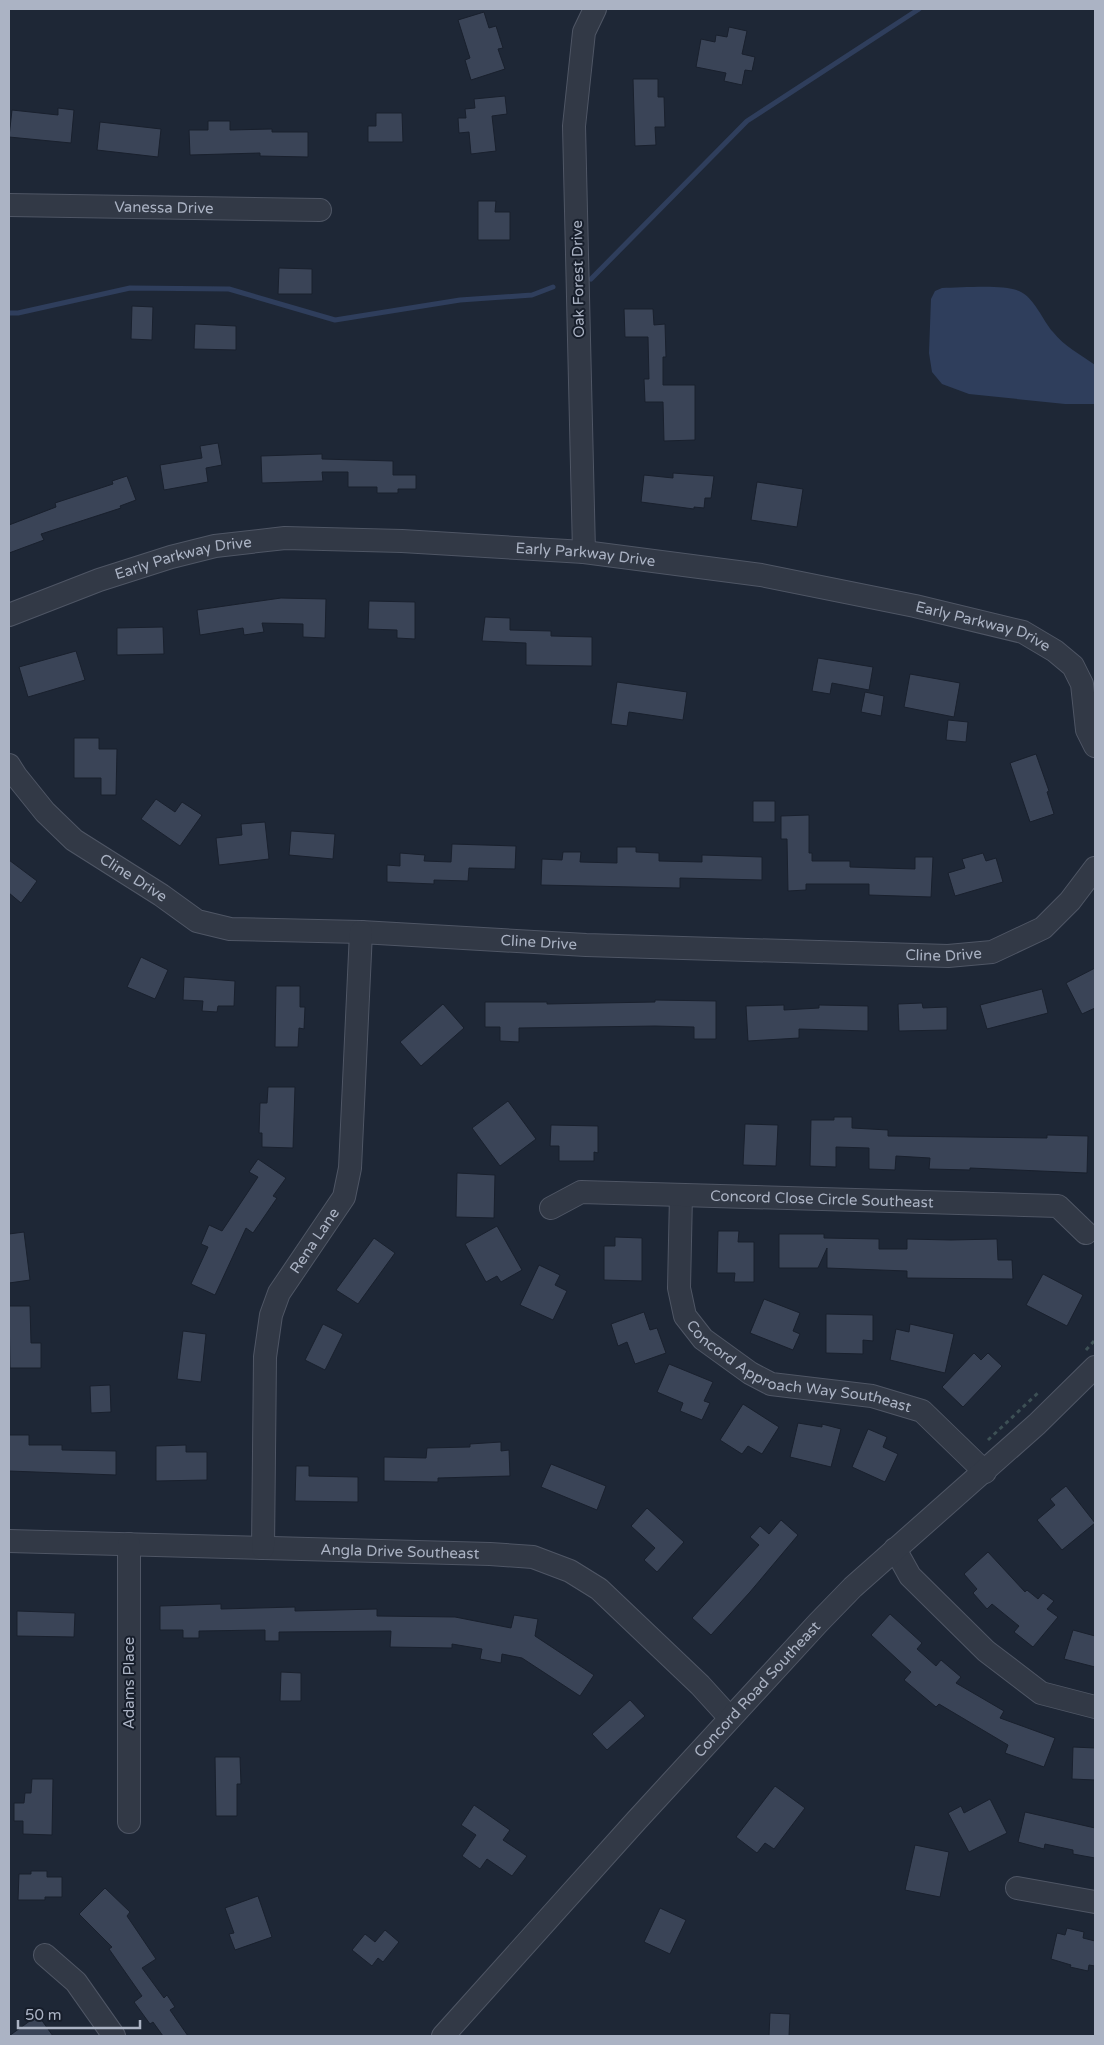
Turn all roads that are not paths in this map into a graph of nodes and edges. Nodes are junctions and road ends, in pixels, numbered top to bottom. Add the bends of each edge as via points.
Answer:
1 (595, 9) edge
2 (9, 205) edge
3 (320, 210) dead end
4 (584, 552) junction
5 (9, 615) edge
6 (1095, 746) edge
7 (9, 765) edge
8 (1095, 868) edge
9 (361, 932) junction
10 (681, 1195) junction
11 (551, 1208) dead end
12 (1086, 1233) dead end
13 (1095, 1367) edge
14 (985, 1472) junction
15 (9, 1541) edge
16 (129, 1544) junction
17 (263, 1548) junction
18 (896, 1549) junction
19 (1095, 1708) edge
20 (730, 1718) junction
21 (130, 1822) dead end
22 (1017, 1888) dead end
23 (1095, 1902) edge
24 (45, 1955) dead end
25 (114, 2036) edge
26 (443, 2036) edge

1 - 4 street, Oak Forest Drive via 584,32 574,126
2 - 3 street, Vanessa Drive
4 - 5 street, Early Parkway Drive via 402,541 275,539 215,546 171,556
4 - 6 street, Early Parkway Drive via 761,575 1023,632 1073,666 1082,684 1087,730
7 - 9 street, Cline Drive via 45,812 74,840 197,921 230,929
8 - 9 street, Cline Drive via 1044,928 992,952 948,956 586,945
9 - 17 street, Rena Lane via 350,1168 344,1197 279,1293 271,1315 265,1356
10 - 11 street, Concord Close Circle Southeast via 581,1192
10 - 12 street, Concord Close Circle Southeast via 1058,1206
10 - 14 street, Concord Approach Way Southeast via 679,1288 685,1316 703,1339 771,1384 872,1396 922,1410
13 - 14 street, Concord Road Southeast
14 - 18 street, Concord Road Southeast
15 - 16 street, Angla Drive Southeast
16 - 17 street, Angla Drive Southeast
16 - 21 street, Adams Place
17 - 20 street, Angla Drive Southeast via 533,1557 570,1571 599,1588
18 - 19 street via 910,1576 986,1651 1041,1693
18 - 20 street, Concord Road Southeast via 825,1616
20 - 26 street, Concord Road Southeast
22 - 23 street
24 - 25 street via 76,1982

